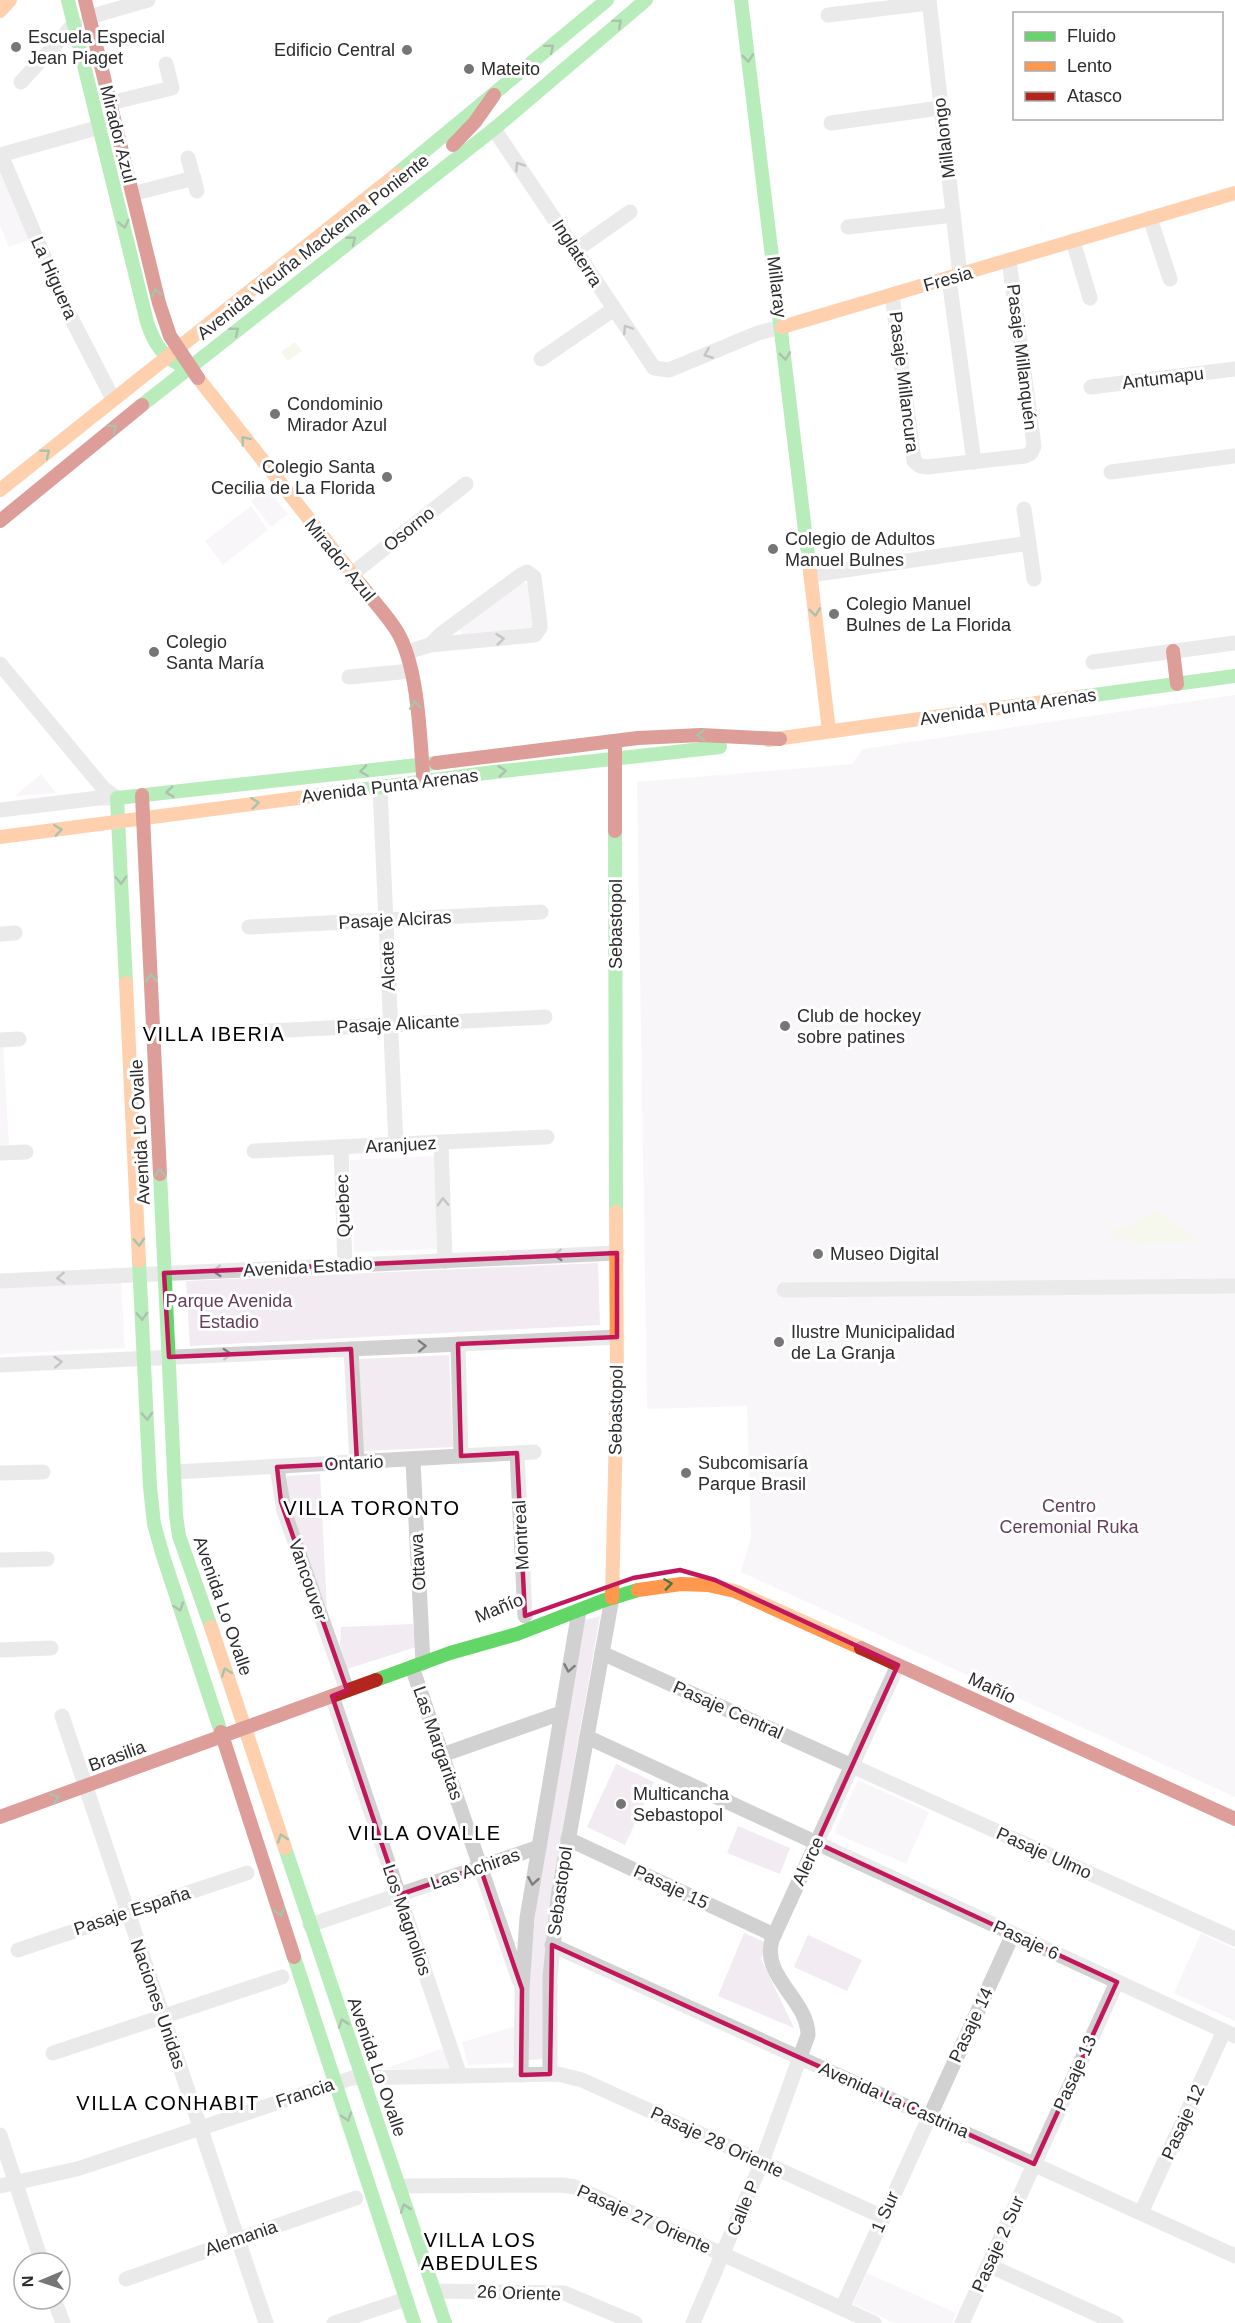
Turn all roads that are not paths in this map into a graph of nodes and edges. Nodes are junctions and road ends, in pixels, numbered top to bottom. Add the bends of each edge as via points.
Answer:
1 (10, 0) edge
2 (68, 0) edge
3 (85, 0) edge
4 (148, 0) edge
5 (607, 0) edge
6 (646, 0) edge
7 (741, 0) edge
8 (929, 1) edge
9 (0, 11) edge
10 (828, 15) dead end
11 (89, 17) junction
12 (75, 23) junction
13 (166, 64) dead end
14 (21, 82) dead end
15 (494, 94) junction
16 (110, 103) junction
17 (940, 108) junction
18 (831, 123) dead end
19 (100, 127) junction
20 (494, 129) junction
21 (0, 155) edge
22 (188, 159) dead end
23 (1235, 193) edge
24 (132, 194) junction
25 (405, 198) junction
26 (630, 212) dead end
27 (953, 215) junction
28 (1150, 218) junction
29 (848, 227) dead end
30 (1073, 242) junction
31 (576, 250) junction
32 (1009, 260) junction
33 (954, 277) junction
34 (1170, 279) dead end
35 (892, 295) junction
36 (1090, 298) dead end
37 (614, 309) junction
38 (782, 327) junction
39 (171, 352) junction
40 (541, 359) dead end
41 (189, 367) junction
42 (1235, 369) edge
43 (664, 370) joint
44 (1091, 387) dead end
45 (113, 399) junction
46 (1235, 456) edge
47 (974, 462) junction
48 (1111, 472) dead end
49 (466, 484) dead end
50 (0, 490) edge
51 (1024, 508) dead end
52 (0, 521) edge
53 (1029, 543) junction
54 (352, 574) junction
55 (811, 574) junction
56 (1034, 579) dead end
57 (1235, 643) edge
58 (430, 645) junction
59 (1173, 651) junction
60 (407, 652) junction
61 (1094, 662) dead end
62 (0, 664) edge
63 (411, 671) junction
64 (1235, 676) edge
65 (349, 677) dead end
66 (1177, 684) junction
67 (829, 731) junction
68 (780, 739) junction
69 (615, 740) junction
70 (616, 758) junction
71 (422, 763) junction
72 (423, 782) junction
73 (380, 788) junction
74 (142, 795) junction
75 (117, 798) junction
76 (1, 806) edge
77 (144, 818) junction
78 (118, 821) junction
79 (0, 837) edge
80 (542, 912) dead end
81 (386, 920) junction
82 (249, 927) dead end
83 (545, 1017) dead end
84 (391, 1024) junction
85 (251, 1032) dead end
86 (19, 1039) dead end
87 (0, 1040) edge
88 (547, 1137) dead end
89 (441, 1143) junction
90 (396, 1145) junction
91 (340, 1148) junction
92 (254, 1151) dead end
93 (26, 1152) dead end
94 (0, 1153) edge
95 (617, 1253) junction
96 (445, 1261) junction
97 (345, 1265) junction
98 (164, 1273) junction
99 (140, 1275) junction
100 (0, 1281) edge
101 (1235, 1286) edge
102 (784, 1290) dead end
103 (617, 1337) junction
104 (458, 1344) junction
105 (351, 1349) junction
106 (144, 1357) junction
107 (168, 1357) junction
108 (0, 1365) edge
109 (534, 1452) dead end
110 (517, 1453) junction
111 (461, 1455) junction
112 (413, 1461) junction
113 (357, 1463) junction
114 (277, 1467) junction
115 (43, 1472) dead end
116 (174, 1472) junction
117 (0, 1473) edge
118 (47, 1559) dead end
119 (0, 1560) edge
120 (680, 1570) dead end
121 (642, 1575) dead end
122 (735, 1591) junction
123 (611, 1592) junction
124 (579, 1611) junction
125 (525, 1616) junction
126 (51, 1648) dead end
127 (0, 1650) edge
128 (450, 1653) junction
129 (602, 1653) junction
130 (417, 1665) junction
131 (898, 1665) junction
132 (347, 1690) junction
133 (332, 1696) junction
134 (561, 1713) junction
135 (62, 1716) dead end
136 (246, 1728) junction
137 (223, 1737) junction
138 (587, 1737) junction
139 (442, 1755) junction
140 (853, 1766) junction
141 (85, 1788) junction
142 (0, 1818) edge
143 (1235, 1819) edge
144 (568, 1839) junction
145 (817, 1843) junction
146 (539, 1847) junction
147 (480, 1867) junction
148 (247, 1873) dead end
149 (399, 1895) junction
150 (127, 1913) junction
151 (310, 1925) junction
152 (1013, 1934) junction
153 (774, 1935) junction
154 (1235, 1939) edge
155 (552, 1945) junction
156 (18, 1950) dead end
157 (282, 1977) dead end
158 (1117, 1982) junction
159 (522, 1989) junction
160 (163, 2017) junction
161 (1229, 2033) edge
162 (53, 2053) dead end
163 (799, 2058) junction
164 (550, 2074) junction
165 (521, 2075) junction
166 (460, 2076) junction
167 (361, 2078) junction
168 (336, 2082) junction
169 (929, 2117) junction
170 (200, 2128) junction
171 (0, 2135) edge
172 (762, 2162) junction
173 (1034, 2164) junction
174 (15, 2181) junction
175 (0, 2186) edge
176 (398, 2186) junction
177 (356, 2198) dead end
178 (1141, 2213) junction
179 (883, 2217) junction
180 (238, 2239) junction
181 (38, 2251) edge
182 (724, 2254) junction
183 (1235, 2256) edge
184 (988, 2265) junction
185 (126, 2279) dead end
186 (434, 2291) junction
187 (405, 2299) junction
188 (842, 2308) junction
189 (1109, 2322) edge
190 (266, 2323) edge
191 (334, 2323) edge
192 (414, 2323) edge
193 (445, 2323) edge
194 (635, 2323) edge
195 (693, 2323) edge
196 (874, 2323) edge
197 (962, 2323) edge

1 - 9 main road
2 - 12 main road, Mirador Azul
3 - 11 main road, Mirador Azul
4 - 11 street
15 -> 5 main road, Avenida Vicuña Mackenna Poniente
20 -> 6 main road, Avenida Vicuña Mackenna Poniente
7 -> 38 main road, Millaray
8 - 10 street
8 - 17 street, Millalongo
11 - 16 main road, Mirador Azul
12 - 14 street
12 - 19 main road, Mirador Azul
13 - 16 street via 172,88
15 - 25 main road via 471,127 419,177
15 - 39 main road, Avenida Vicuña Mackenna Poniente via 334,226
16 - 24 main road, Mirador Azul
17 - 18 street
17 - 27 street, Millalongo
19 - 21 street
19 -> 39 main road, Mirador Azul via 147,322 155,342
20 - 25 main road, Avenida Vicuña Mackenna Poniente
31 -> 20 street, Inglaterra
21 - 45 street, La Higuera via 65,306
22 - 24 street via 195,184
23 - 28 main road, Fresia
39 -> 24 main road, Mirador Azul
41 -> 25 main road, Avenida Vicuña Mackenna Poniente
26 - 31 street
27 - 29 street
27 - 33 street, Millalongo
28 - 30 main road, Fresia
28 - 34 street
30 - 32 main road, Fresia
30 - 36 street
31 - 37 street, Inglaterra
32 - 33 main road, Fresia
32 - 47 street, Pasaje Millanquén via 1034,446 1025,456
33 - 35 main road, Fresia
33 - 47 street, Millalongo
35 - 38 main road, Fresia
35 - 47 street, Pasaje Millancura via 914,461 920,466
37 - 40 street
43 -> 37 street, Inglaterra via 650,364
38 -> 43 street, Fresia
38 -> 55 main road, Millaray
39 - 41 main road, Mirador Azul
39 - 45 main road, Avenida Vicuña Mackenna Poniente
52 -> 41 main road, Avenida Vicuña Mackenna Poniente
54 -> 41 main road, Mirador Azul
42 - 44 street, Antumapu
50 -> 45 main road, Avenida Vicuña Mackenna Poniente
46 - 48 street
49 - 54 street, Osorno
51 - 53 street
53 - 55 street
53 - 56 street
54 - 60 main road, Mirador Azul via 398,633
55 -> 67 main road, Millaray
57 - 59 street, Avenida Punta Arenas
58 -> 58 street via 535,635 540,624 534,577 527,572 521,575
58 - 60 street
59 - 61 street, Avenida Punta Arenas
59 - 66 main road
60 - 63 main road, Mirador Azul
62 - 75 street via 104,789
63 - 65 street
71 -> 63 main road, Mirador Azul
64 - 66 main road, Avenida Punta Arenas
66 - 67 main road, Avenida Punta Arenas
67 - 68 main road, Avenida Punta Arenas
68 -> 69 main road, Avenida Punta Arenas via 701,735
68 - 70 main road, Avenida Punta Arenas
69 - 70 main road, Sebastopol
69 - 71 main road, Avenida Punta Arenas
72 -> 70 main road, Avenida Punta Arenas
70 - 95 main road, Sebastopol
71 - 72 main road, Mirador Azul
71 -> 74 main road, Avenida Punta Arenas
72 - 73 main road, Avenida Punta Arenas
77 -> 73 main road, Avenida Punta Arenas
73 - 81 street, Alcate
74 - 75 main road, Avenida Punta Arenas
74 - 77 main road, Avenida Lo Ovalle
75 - 76 street, Avenida Punta Arenas
75 - 78 main road, Avenida Lo Ovalle
77 - 78 main road, Avenida Punta Arenas
98 -> 77 main road, Avenida Lo Ovalle
79 -> 78 main road, Avenida Punta Arenas
78 -> 99 main road, Avenida Lo Ovalle
80 - 81 street, Pasaje Alciras
81 - 82 street, Pasaje Alciras
81 - 84 street, Alcate
83 - 84 street, Pasaje Alicante
84 - 85 street, Pasaje Alicante
84 - 90 street, Alcate
86 - 87 street
88 - 89 street, Aranjuez
89 - 90 street, Aranjuez
96 -> 89 street
90 - 91 street, Aranjuez
91 - 92 street, Aranjuez
91 - 97 street, Quebec
93 - 94 street
95 -> 96 street, Avenida Estadio
95 - 103 main road, Sebastopol
96 - 97 street, Avenida Estadio
97 -> 98 street, Avenida Estadio
98 - 99 street, Avenida Estadio
98 - 107 main road, Avenida Lo Ovalle
99 -> 100 street, Avenida Estadio
99 -> 106 main road, Avenida Lo Ovalle
101 - 102 street
103 - 104 street
103 - 123 main road, Sebastopol
105 -> 104 street
104 - 111 street
107 -> 105 street
105 - 113 street
106 - 107 street
108 -> 106 street
106 -> 137 main road, Avenida Lo Ovalle via 154,1524
107 - 116 main road, Avenida Lo Ovalle
109 - 110 street, Ontario
110 - 111 street, Ontario
110 - 125 street, Montreal
111 - 112 street, Ontario
112 - 113 street, Ontario
112 - 130 street, Ottawa
113 - 114 street, Ontario
114 - 116 street, Ontario
114 - 132 street, Vancouver via 284,1511
115 - 117 street
136 -> 116 main road, Avenida Lo Ovalle via 181,1547
118 - 119 street
120 - 122 main road, Mañío
121 - 123 main road, Mañío
123 -> 122 main road, Mañío via 677,1582
122 - 131 main road, Mañío
123 - 124 main road, Mañío
123 - 125 main road, Mañío
123 - 129 street, Sebastopol
124 - 128 main road, Mañío
124 -> 134 street, Sebastopol
125 - 128 main road, Mañío
126 - 127 street
128 - 130 main road, Mañío
129 - 138 street, Sebastopol
129 - 140 street, Pasaje Central
130 - 132 main road, Mañío
130 - 139 street, Las Margaritas
131 - 140 street, Alerce
131 - 143 main road, Mañío
132 - 133 main road, Mañío
133 - 136 main road, Mañío
133 - 149 street, Los Magnolios
134 - 139 street
134 - 146 street, Sebastopol
135 - 141 street, Naciones Unidas
136 - 137 main road, Brasilia
151 -> 136 main road, Avenida Lo Ovalle
137 - 141 main road, Brasilia
137 -> 168 main road, Avenida Lo Ovalle
138 - 144 street, Sebastopol
138 - 145 street, Pasaje 6
139 - 147 street, Las Margaritas
140 - 145 street, Alerce
140 - 154 street, Pasaje Ulmo
142 -> 141 main road, Brasilia
141 - 150 street, Naciones Unidas
144 - 153 street, Pasaje 15
144 - 155 street, Sebastopol
145 - 152 street, Pasaje 6
145 - 153 street, Alerce
146 - 147 street, Las Achiras
146 -> 159 street, Sebastopol via 527,1918
147 - 149 street, Las Achiras
147 - 159 street, Las Margaritas
148 - 150 street, Pasaje España
149 - 151 street, Las Achiras
149 - 166 street, Los Magnolios
150 - 156 street, Pasaje España
150 - 160 street, Naciones Unidas
167 -> 151 main road, Avenida Lo Ovalle
152 - 158 street, Pasaje 6
152 - 169 street, Pasaje 14
153 - 163 street, Alerce via 772,1965 807,2023 808,2035
155 - 163 street, Avenida La Castrina
155 - 164 street, Sebastopol
157 - 160 street
158 - 161 street, Pasaje 6
158 - 173 street, Pasaje 13
159 - 165 street, Sebastopol
160 - 162 street
160 - 170 street, Naciones Unidas
161 - 178 street, Pasaje 12
163 - 169 street, Avenida La Castrina
163 - 172 street, Calle P
164 - 165 street, Francia
164 - 172 street, Pasaje 28 Oriente via 574,2077
165 - 166 street, Francia
166 - 167 street, Francia
167 - 168 street, Francia
167 - 176 main road, Avenida Lo Ovalle
168 - 170 street, Francia
168 -> 187 main road, Avenida Lo Ovalle
169 - 173 street, Avenida La Castrina
169 - 179 street, 1 Sur
170 - 174 street, Francia via 77,2169
170 - 180 street, Naciones Unidas
171 - 174 street
172 - 179 street, Pasaje 28 Oriente
172 - 182 street, Calle P
173 - 178 street, Avenida La Castrina
173 - 184 street, Pasaje 2 Sur
174 - 175 street, Francia
174 - 181 street
176 - 182 street, Pasaje 27 Oriente via 569,2186
186 -> 176 main road, Avenida Lo Ovalle
177 - 180 street, Alemania
178 - 183 street, Avenida La Castrina
179 - 188 street, 1 Sur
180 - 185 street, Alemania
180 - 190 street, Naciones Unidas
182 - 188 street, Pasaje 27 Oriente
182 - 195 street, Calle P
184 - 189 street
184 - 197 street, Pasaje 2 Sur
186 - 193 main road, Avenida Lo Ovalle
186 - 194 street, 26 Oriente via 564,2293
187 - 191 street
187 - 192 main road, Avenida Lo Ovalle
188 - 196 street, Pasaje 27 Oriente

